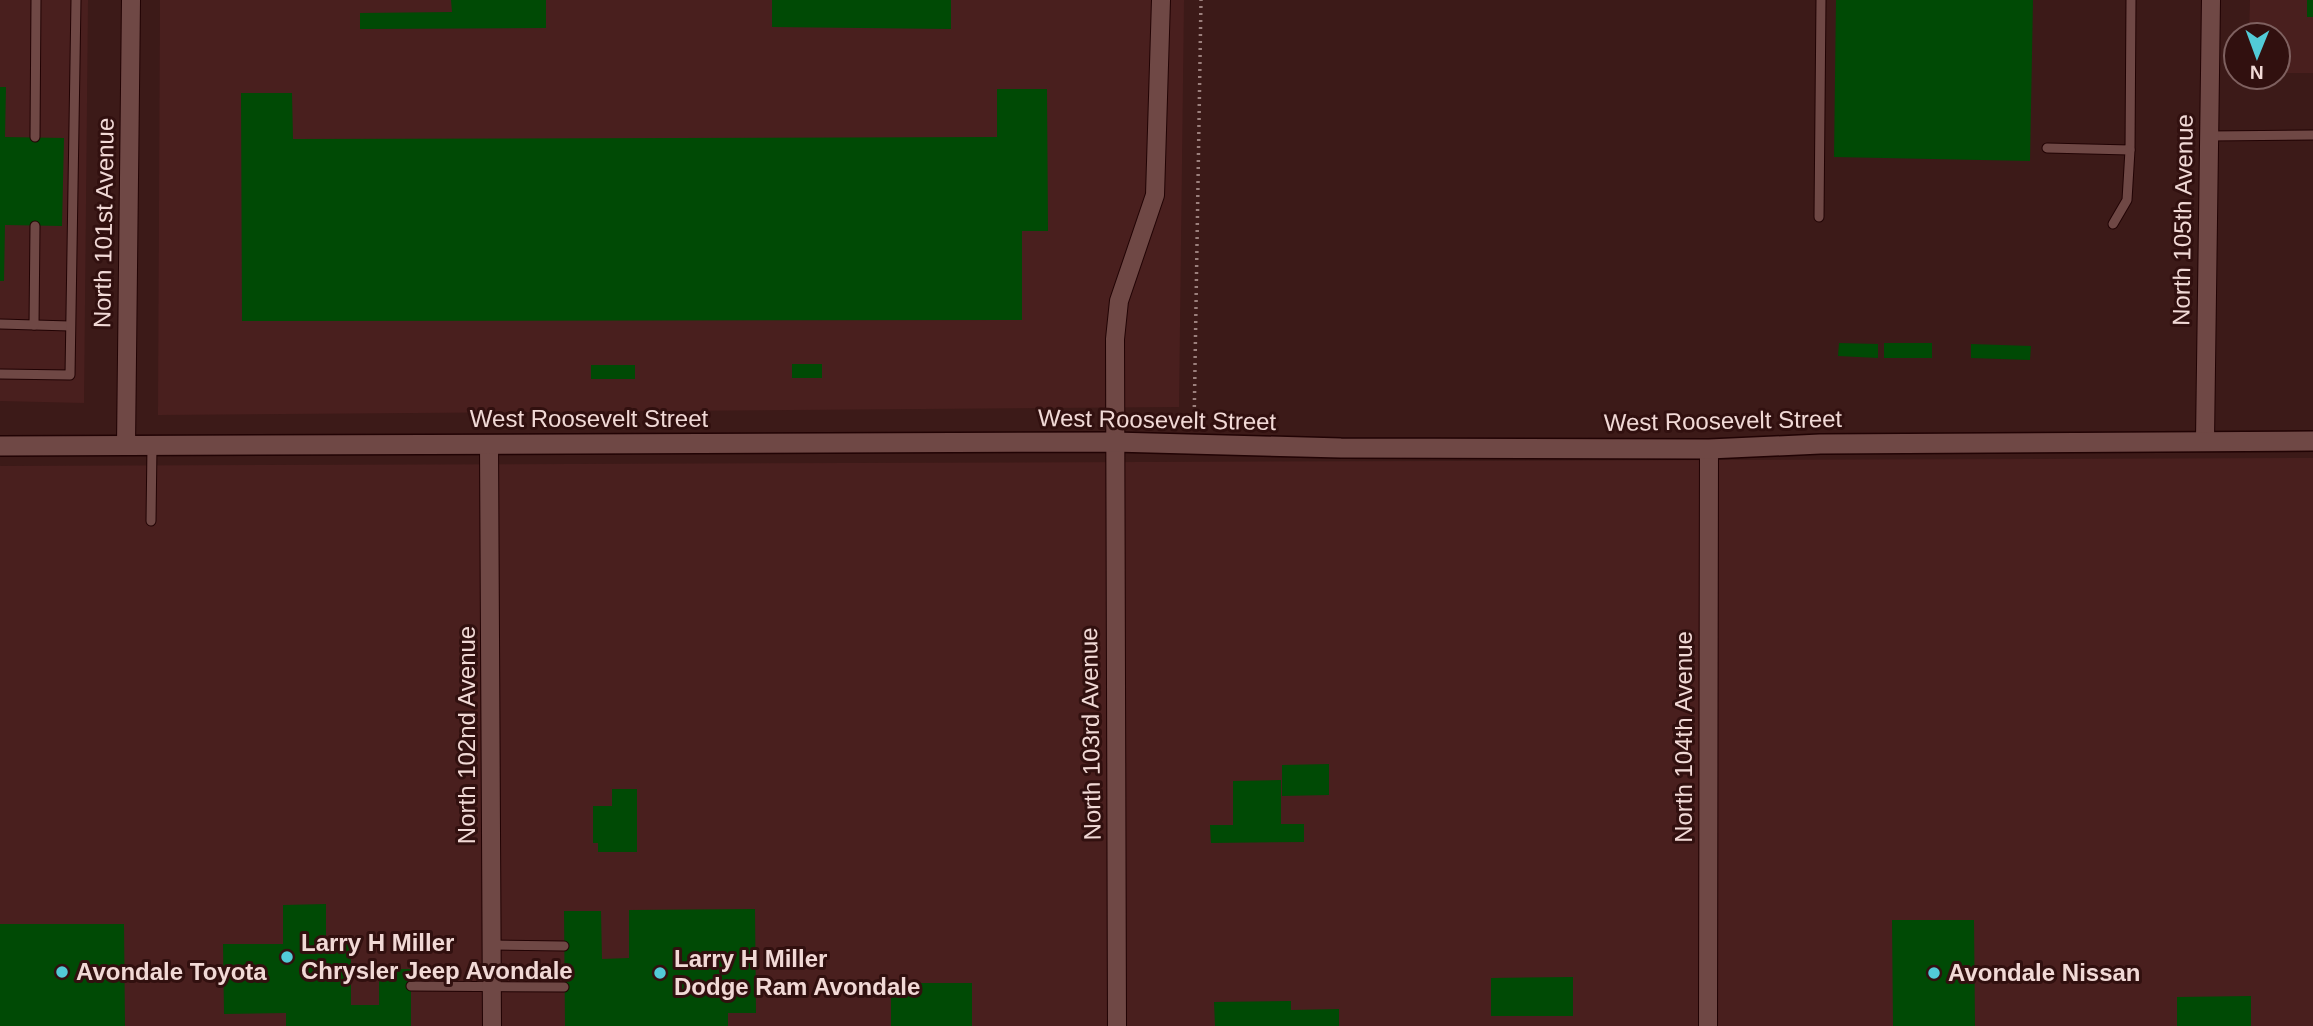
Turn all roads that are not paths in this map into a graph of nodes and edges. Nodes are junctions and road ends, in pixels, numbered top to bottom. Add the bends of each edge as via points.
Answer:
1 (36, 0) edge
2 (76, 0) edge
3 (131, 0) edge
4 (1161, 0) edge
5 (1821, 0) edge
6 (2131, 0) edge
7 (2211, 0) edge
8 (2313, 135) edge
9 (2209, 136) junction
10 (35, 138) dead end
11 (2047, 148) dead end
12 (2130, 150) junction
13 (1819, 217) dead end
14 (2113, 224) dead end
15 (35, 226) dead end
16 (0, 324) edge
17 (34, 325) junction
18 (70, 326) junction
19 (0, 374) edge
20 (2205, 440) junction
21 (2313, 441) edge
22 (1114, 442) junction
23 (489, 444) junction
24 (0, 446) edge
25 (126, 446) junction
26 (152, 446) junction
27 (1709, 449) junction
28 (151, 521) dead end
29 (492, 945) junction
30 (564, 946) dead end
31 (492, 984) junction
32 (411, 986) dead end
33 (564, 986) dead end
34 (492, 1026) edge
35 (1117, 1026) edge
36 (1709, 1026) edge

1 - 10 lane
2 - 18 lane
3 - 25 street, North 101st Avenue
4 - 22 street, North 103rd Avenue via 1156,183 1119,301
5 - 13 lane
6 - 12 lane
7 - 9 street, North 105th Avenue
8 - 9 lane
9 - 20 street, North 105th Avenue
11 - 12 lane
12 - 14 lane via 2127,200
15 - 17 lane
16 - 17 lane
17 - 18 lane
18 - 19 lane via 70,375
20 - 21 street, West Roosevelt Street
20 - 27 street, West Roosevelt Street
22 - 23 street, West Roosevelt Street
22 - 27 street, West Roosevelt Street
22 - 35 street, North 103rd Avenue
23 - 26 street, West Roosevelt Street
23 - 29 street, North 102nd Avenue
24 - 25 street, West Roosevelt Street
25 - 26 street, West Roosevelt Street
26 - 28 lane
27 - 36 street, North 104th Avenue
29 - 30 lane
29 - 31 street, North 102nd Avenue
31 - 32 lane
31 - 33 lane
31 - 34 street, North 102nd Avenue

